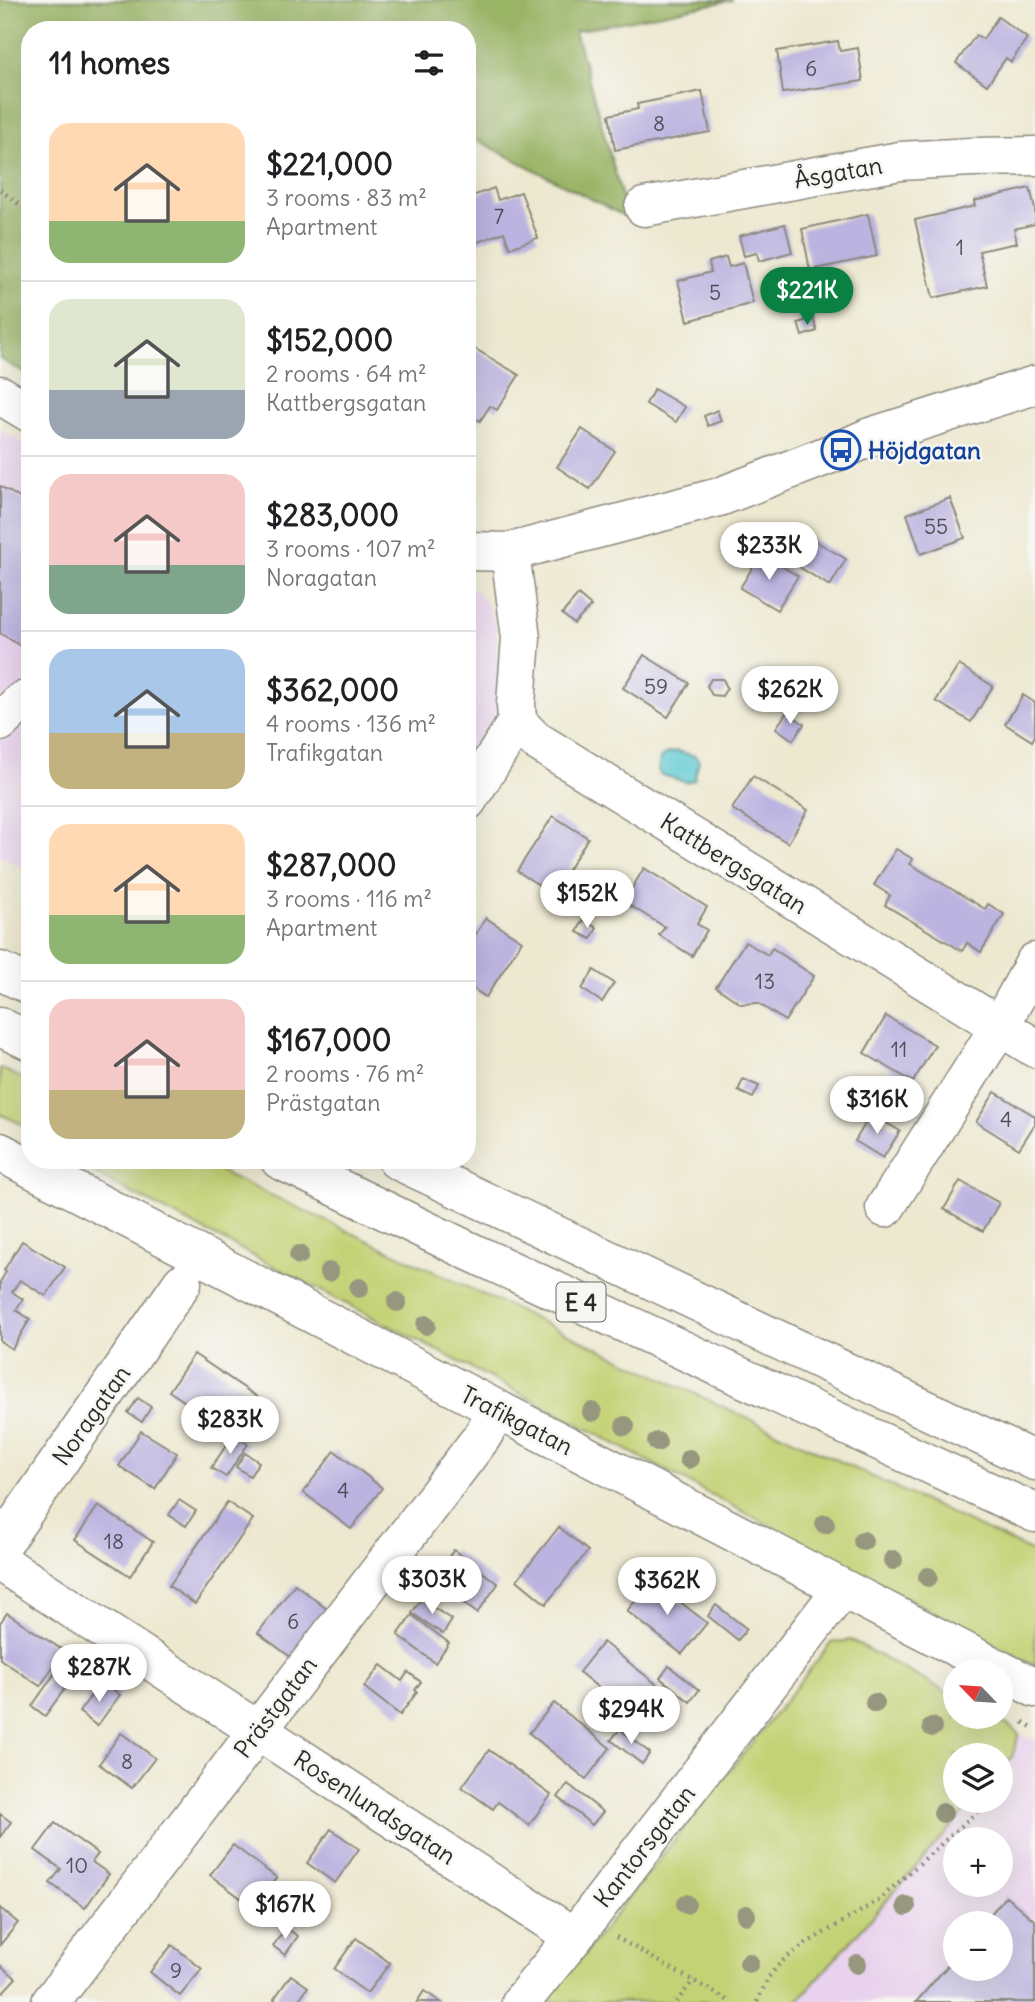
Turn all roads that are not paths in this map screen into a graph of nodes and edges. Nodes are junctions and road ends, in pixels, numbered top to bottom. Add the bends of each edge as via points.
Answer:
1 (1035, 156) edge
2 (644, 207) dead end
3 (1035, 384) edge
4 (0, 395) edge
5 (21, 408) edge
6 (476, 551) edge
7 (510, 552) junction
8 (517, 722) junction
9 (476, 787) edge
10 (1035, 962) edge
11 (0, 971) edge
12 (21, 981) edge
13 (1000, 1026) junction
14 (0, 1027) edge
15 (21, 1037) edge
16 (1035, 1048) edge
17 (0, 1152) edge
18 (21, 1163) edge
19 (33, 1169) edge
20 (299, 1169) edge
21 (416, 1169) edge
22 (886, 1208) dead end
23 (182, 1283) dead end
24 (498, 1410) junction
25 (1035, 1461) edge
26 (1035, 1513) edge
27 (0, 1547) edge
28 (0, 1562) edge
29 (842, 1589) junction
30 (1035, 1688) edge
31 (257, 1731) junction
32 (580, 1929) junction
33 (51, 2002) edge
34 (521, 2002) edge

1 - 2 main road, Åsgatan via 900,162
3 - 7 main road via 870,437 719,497
4 - 5 main road
6 - 7 main road
7 - 8 main road via 521,638
8 - 9 main road
8 - 13 main road, Kattbergsgatan via 535,740
10 - 13 main road
11 - 12 main road
13 - 16 main road, Kattbergsgatan
13 - 22 main road
14 - 15 main road
17 - 18 main road, Trafikgatan
19 - 24 main road, Trafikgatan
20 - 26 main road, E 4
21 - 25 main road, E 4
23 - 27 main road, Noragatan
24 - 29 main road, Trafikgatan
24 - 31 main road, Prästgatan
28 - 31 main road, Rosenlundsgatan
29 - 30 main road, Trafikgatan
29 - 32 main road, Kantorsgatan
31 - 32 main road, Rosenlundsgatan
31 - 33 main road, Prästgatan
32 - 34 main road, Kantorsgatan

